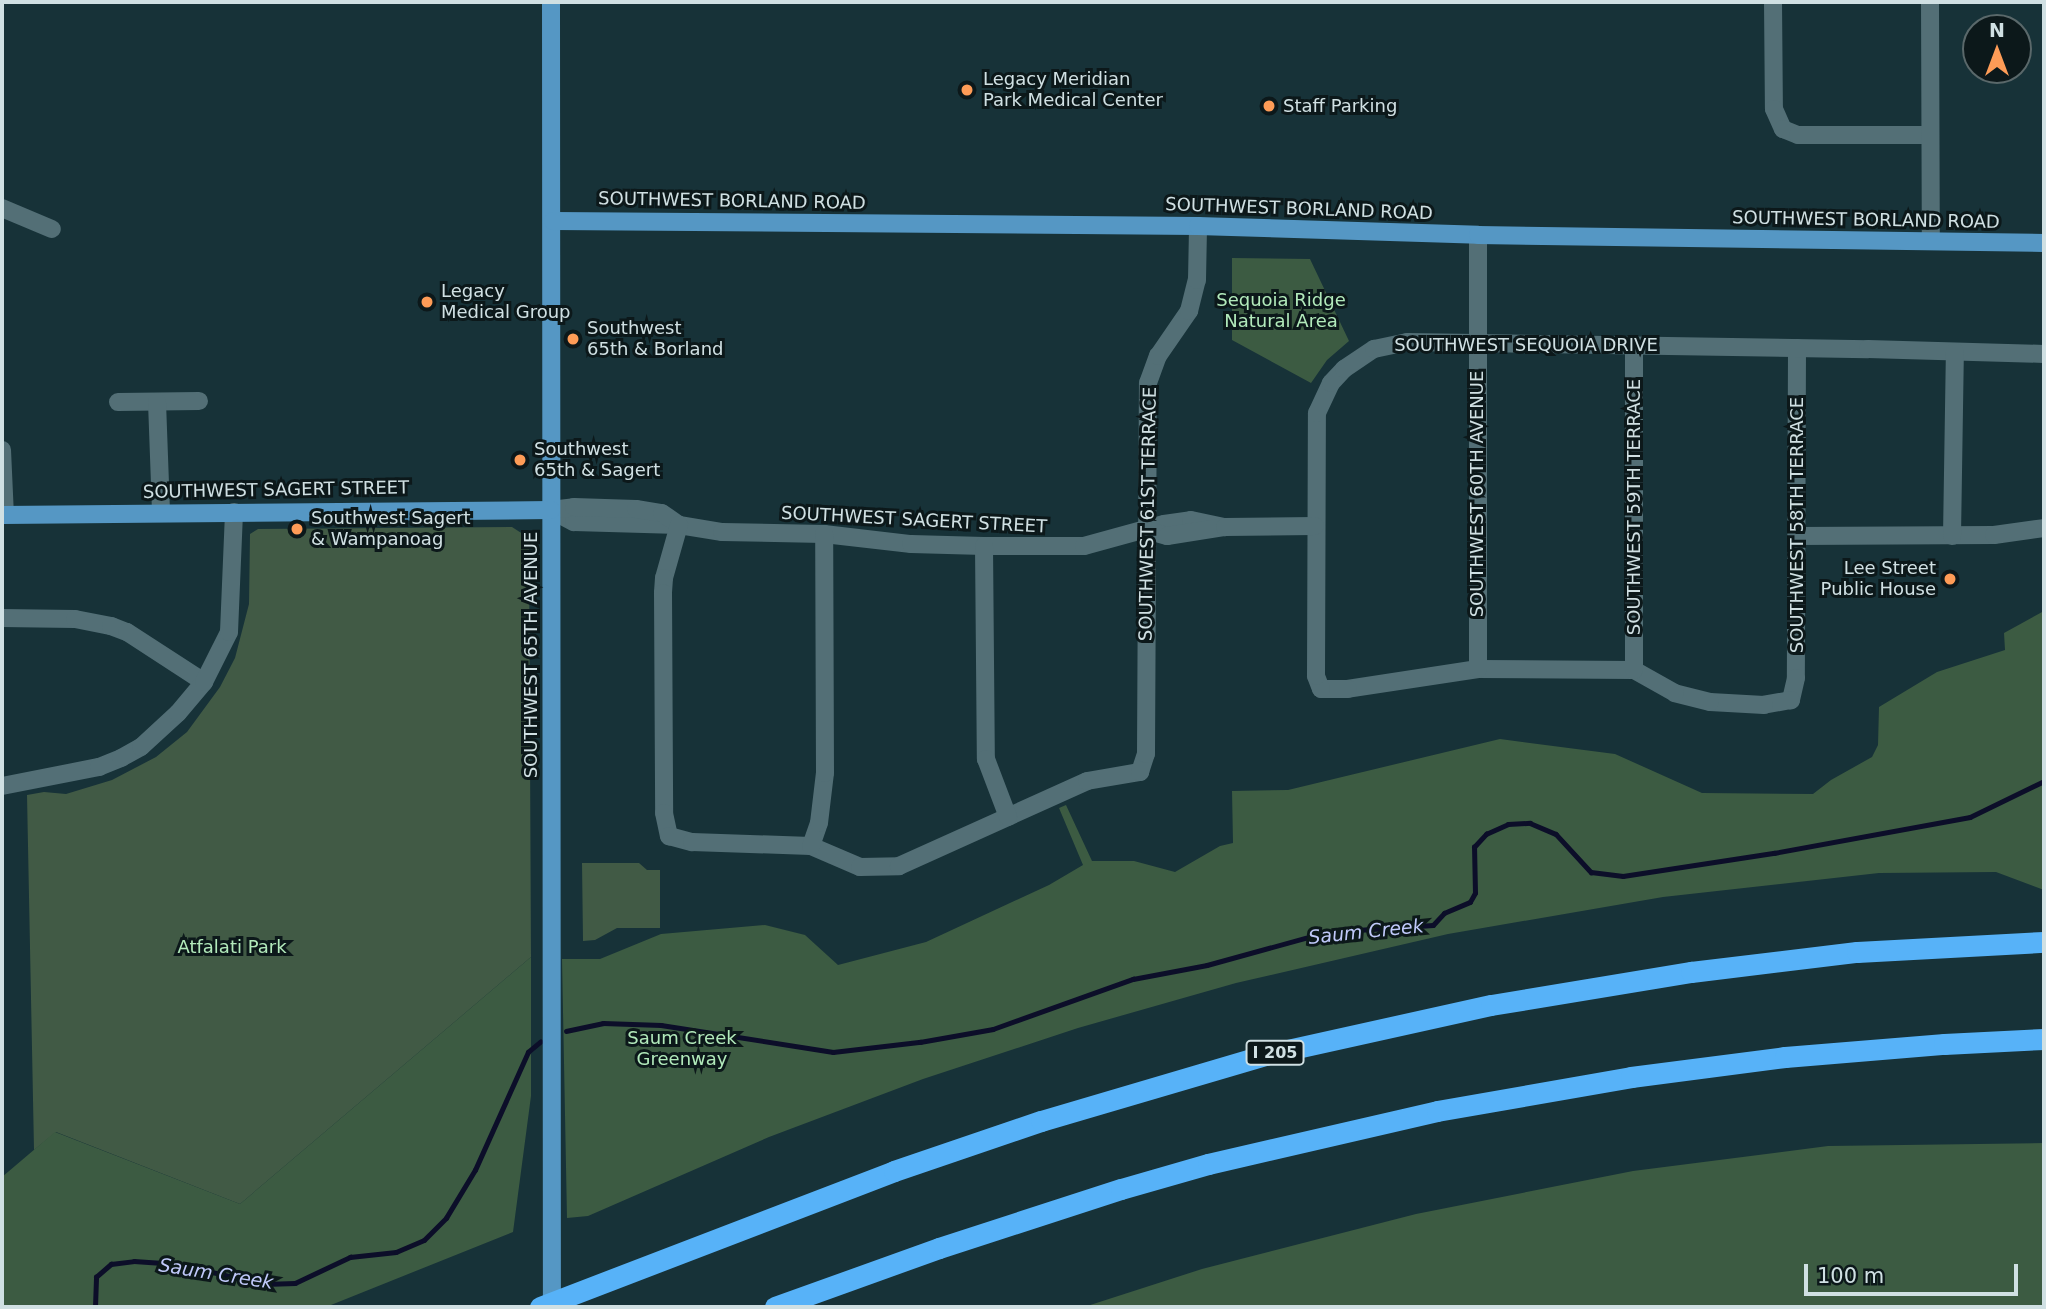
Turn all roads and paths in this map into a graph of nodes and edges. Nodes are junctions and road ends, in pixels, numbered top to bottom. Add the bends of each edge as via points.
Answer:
1 (551, 2) edge
2 (1773, 2) edge
3 (1930, 2) edge
4 (1928, 135) junction
5 (2, 208) edge
6 (553, 221) junction
7 (1198, 226) junction
8 (52, 229) dead end
9 (1478, 234) junction
10 (1931, 242) junction
11 (2044, 243) edge
12 (1476, 343) junction
13 (1634, 344) junction
14 (1797, 348) junction
15 (1955, 352) junction
16 (2044, 354) edge
17 (199, 401) dead end
18 (118, 402) dead end
19 (156, 402) junction
20 (2, 450) edge
21 (551, 510) junction
22 (234, 512) junction
23 (161, 513) junction
24 (3, 515) edge
25 (679, 525) junction
26 (1315, 526) junction
27 (2044, 528) edge
28 (1146, 530) junction
29 (824, 534) junction
30 (1797, 536) junction
31 (1952, 536) junction
32 (984, 547) junction
33 (2, 618) edge
34 (1478, 669) junction
35 (1634, 670) junction
36 (204, 682) junction
37 (2, 786) edge
38 (1008, 817) junction
39 (811, 846) junction
40 (2044, 942) edge
41 (2044, 1039) edge
42 (540, 1307) edge
43 (552, 1307) edge
44 (775, 1307) edge

1 - 6 main road, SOUTHWEST 65TH AVENUE
2 - 4 street via 1774,109 1783,130 1798,135
3 - 4 street
4 - 10 street via 1933,177
5 - 8 street
6 - 7 main road, SOUTHWEST BORLAND ROAD
6 - 21 main road, SOUTHWEST 65TH AVENUE
7 - 9 main road, SOUTHWEST BORLAND ROAD
7 - 28 street, SOUTHWEST 61ST TERRACE via 1198,269 1189,312 1158,356 1148,383
9 - 10 main road, SOUTHWEST BORLAND ROAD
9 - 12 street, SOUTHWEST 60TH AVENUE
10 - 11 main road, SOUTHWEST BORLAND ROAD
12 - 13 street, SOUTHWEST SEQUOIA DRIVE
12 - 26 street, SOUTHWEST SEQUOIA DRIVE via 1391,344 1359,357 1332,383 1317,413
12 - 34 street, SOUTHWEST 60TH AVENUE
13 - 14 street, SOUTHWEST SEQUOIA DRIVE
13 - 35 street, SOUTHWEST 59TH TERRACE
14 - 15 street, SOUTHWEST SEQUOIA DRIVE
14 - 30 street, SOUTHWEST 58TH TERRACE
15 - 16 street, SOUTHWEST SEQUOIA DRIVE
15 - 31 street
17 - 19 street
18 - 19 street
19 - 23 street
20 - 24 street
21 - 22 main road, SOUTHWEST SAGERT STREET
21 - 25 street, SOUTHWEST SAGERT STREET via 575,522
21 - 43 main road, SOUTHWEST 65TH AVENUE
22 - 23 main road, SOUTHWEST SAGERT STREET
22 - 36 street via 229,632
23 - 24 main road, SOUTHWEST SAGERT STREET
25 - 29 street, SOUTHWEST SAGERT STREET via 722,533
25 - 39 street via 663,593 664,813 669,836 692,842
26 - 28 street, SOUTHWEST SAGERT STREET via 1225,527 1167,536
26 - 34 street, SOUTHWEST SEQUOIA DRIVE via 1316,676 1321,689
27 - 31 street
28 - 32 street, SOUTHWEST SAGERT STREET via 1084,547
28 - 38 street, SOUTHWEST 61ST TERRACE via 1146,762 1140,772 1087,780
29 - 32 street, SOUTHWEST SAGERT STREET
29 - 39 street via 825,774
30 - 31 street
30 - 35 street, SOUTHWEST 58TH TERRACE via 1796,678 1791,700 1765,705 1710,702 1675,693
32 - 38 street via 986,759
33 - 36 street via 75,619 111,626
34 - 35 street
36 - 37 street via 158,733 121,758
38 - 39 street via 899,866 860,867
40 - 42 highway, I 205 via 1857,952 1691,972 1491,1005 1265,1055 1041,1121 906,1167
41 - 44 highway via 1759,1060 1437,1111 1121,1189

